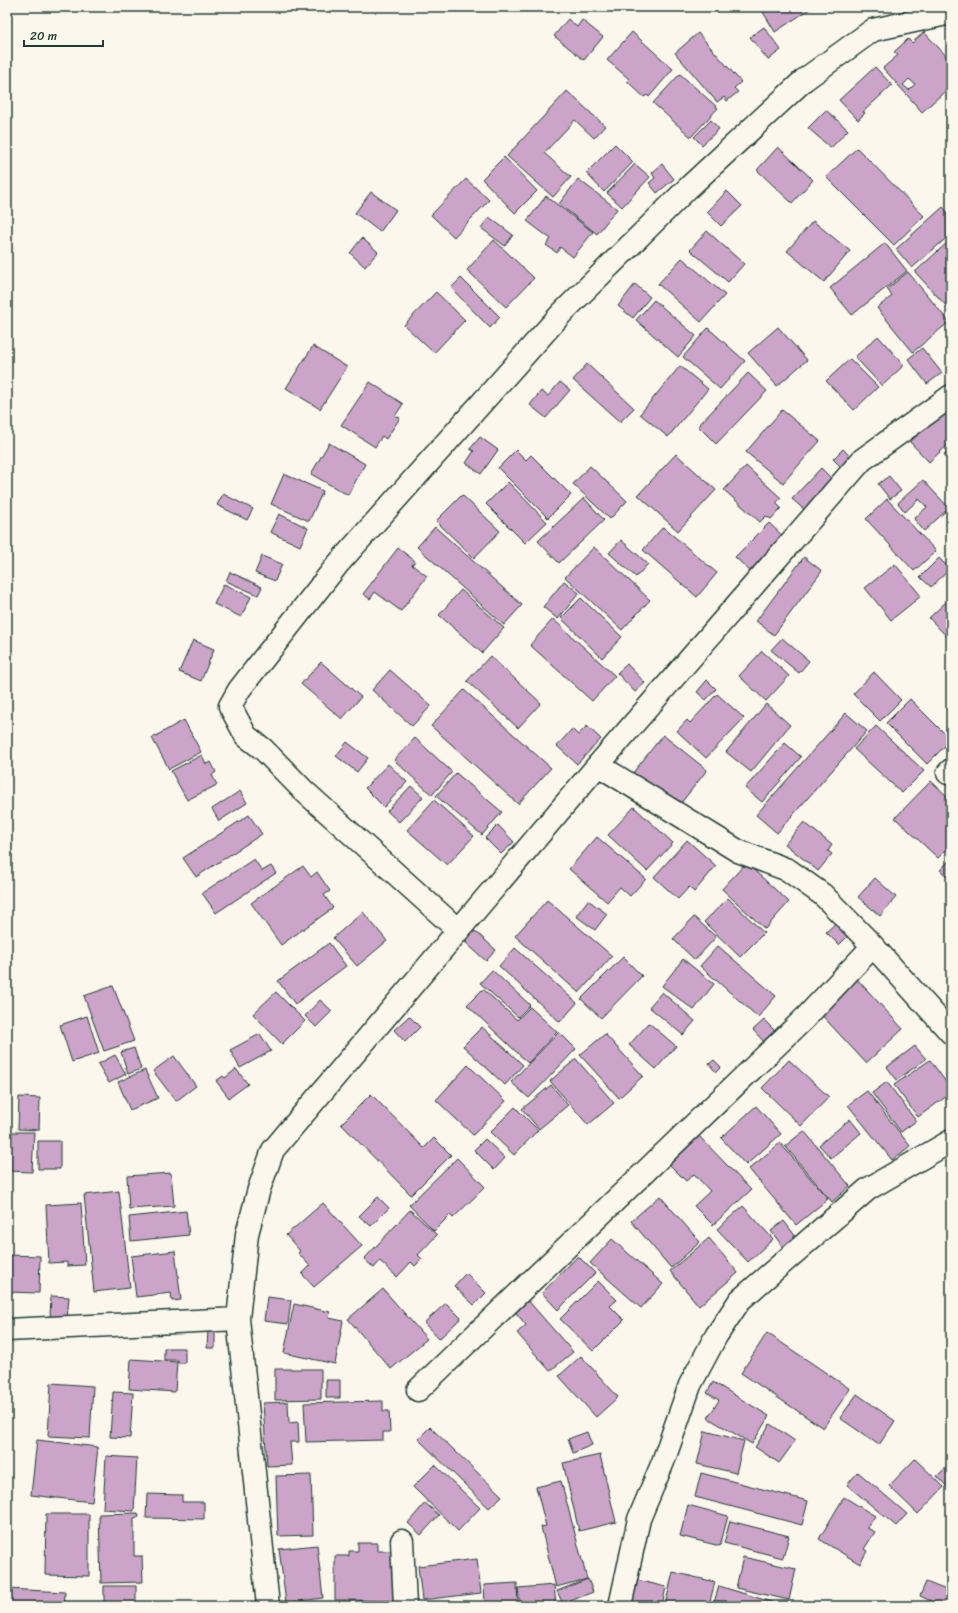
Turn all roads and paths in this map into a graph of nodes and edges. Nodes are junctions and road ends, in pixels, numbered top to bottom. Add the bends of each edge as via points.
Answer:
1 (951, 13) edge
2 (951, 396) edge
3 (598, 765) junction
4 (458, 930) junction
5 (873, 946) junction
6 (951, 1033) edge
7 (951, 1141) edge
8 (238, 1319) junction
9 (7, 1330) edge
10 (418, 1390) dead end
11 (402, 1541) dead end
12 (268, 1606) edge
13 (405, 1606) edge
14 (620, 1606) edge

1 - 4 street via 873,30 804,80 688,188 561,314 338,564 244,684 230,706 246,736
2 - 3 street via 862,460
3 - 4 street
3 - 5 street via 738,851 788,870 823,895
4 - 8 street via 273,1150 247,1234
5 - 6 street
5 - 10 street via 805,1018
7 - 14 street via 868,1189 740,1300 716,1336 690,1385 663,1462 639,1519
8 - 9 street
8 - 12 street
11 - 13 street

